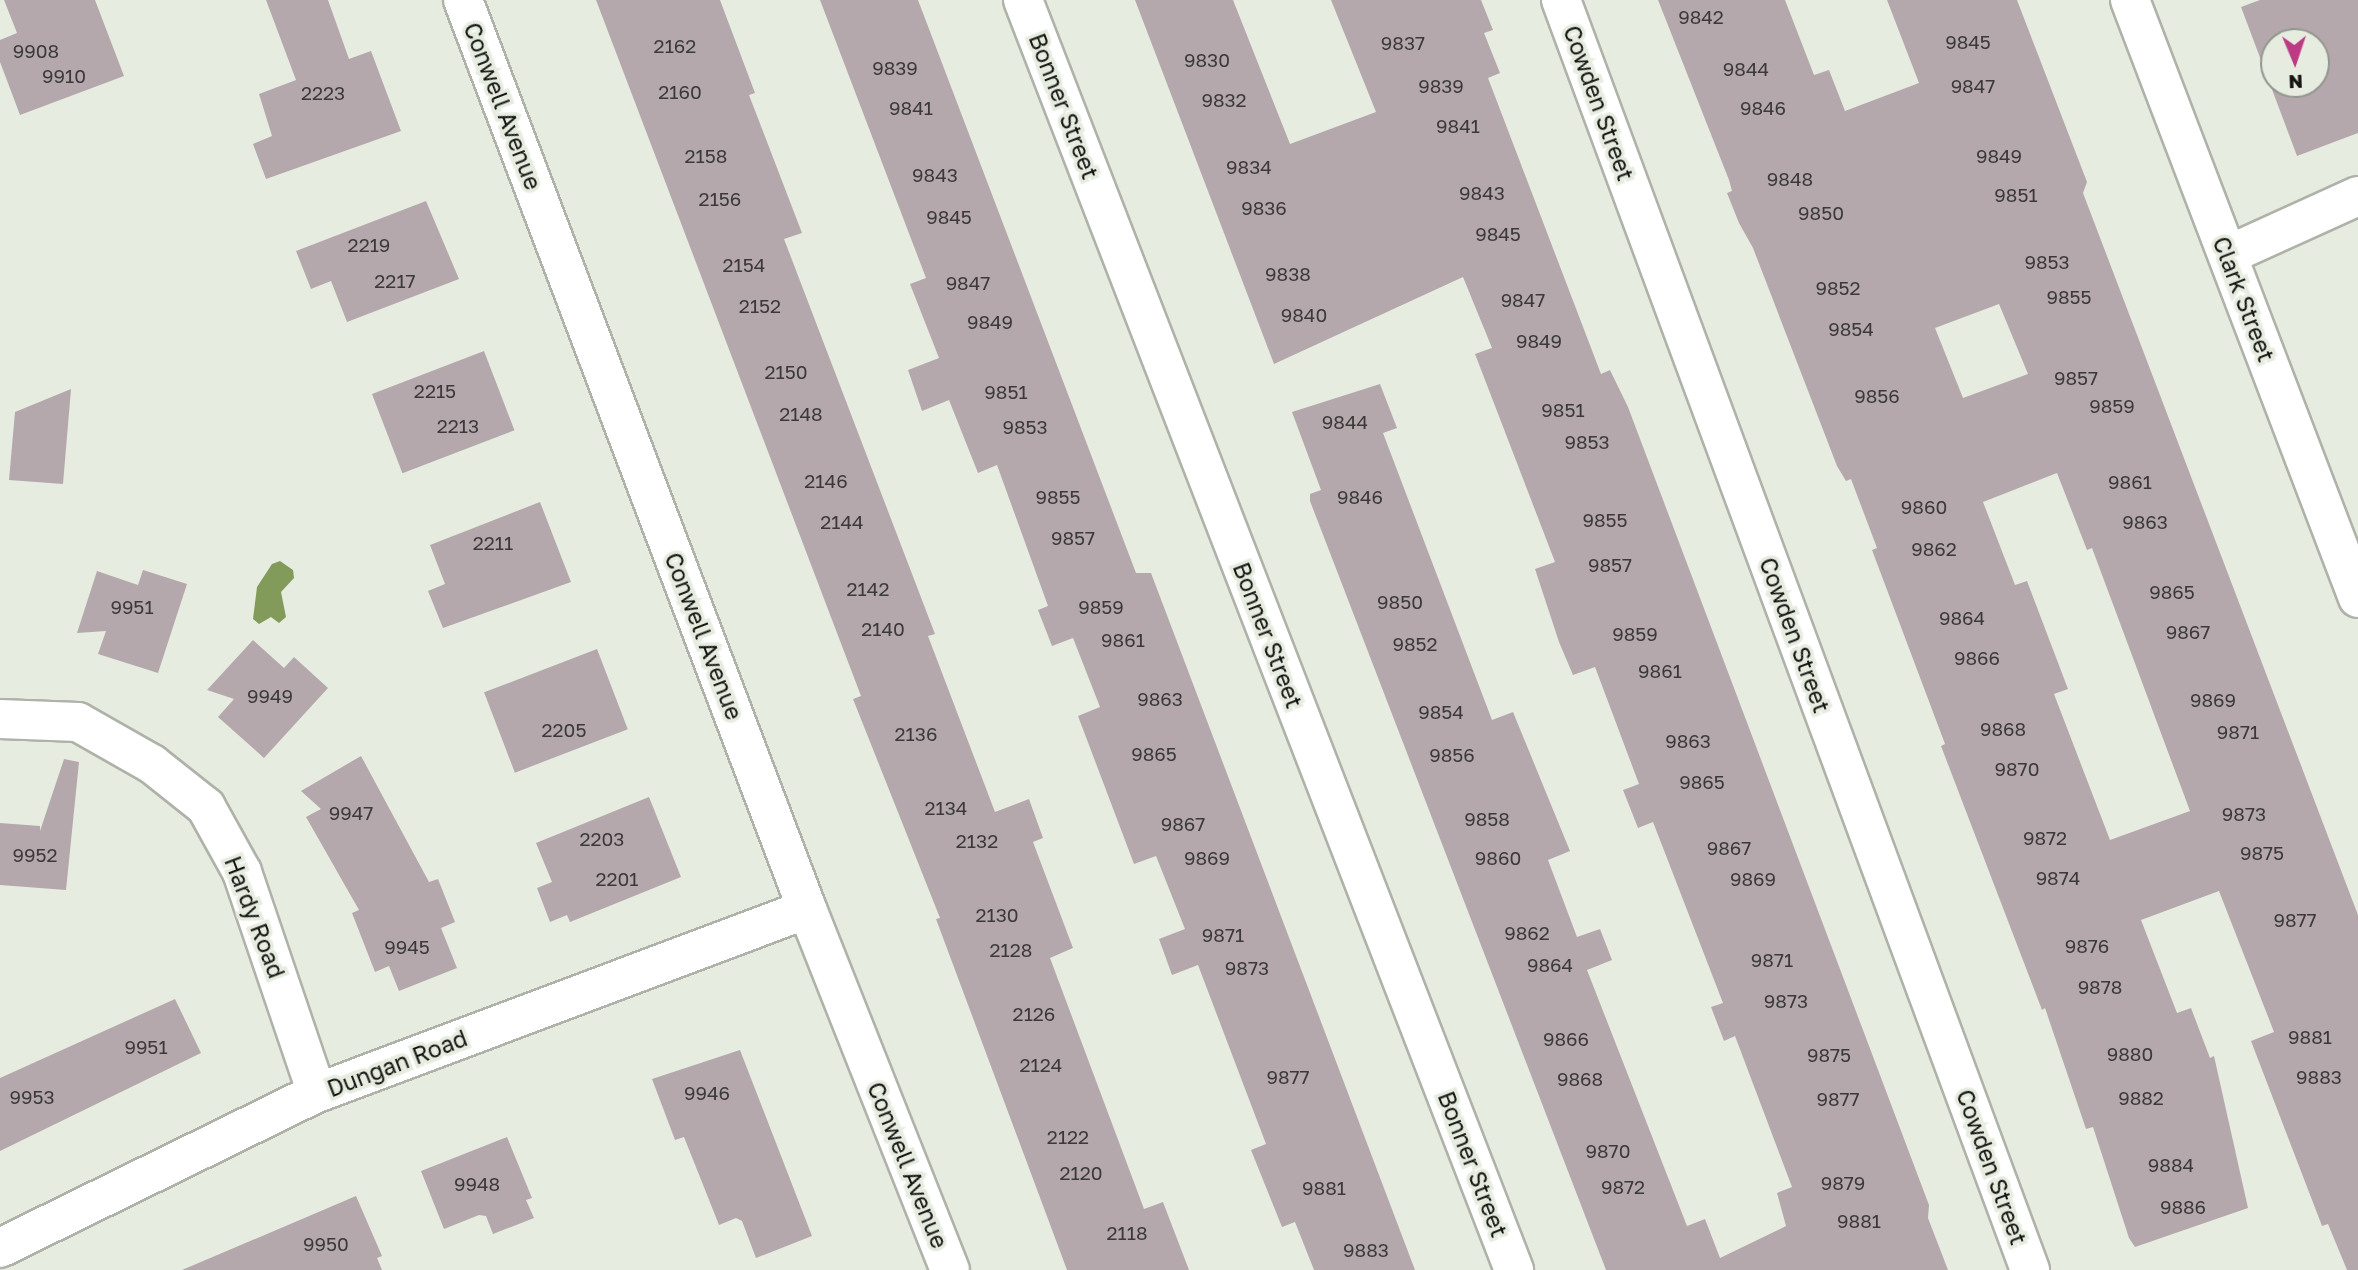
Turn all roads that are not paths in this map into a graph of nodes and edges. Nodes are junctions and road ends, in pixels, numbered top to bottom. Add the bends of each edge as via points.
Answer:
1 (463, 0) edge
2 (1023, 0) edge
3 (1561, 0) edge
4 (2130, 0) edge
5 (2358, 196) edge
6 (2228, 255) junction
7 (2358, 598) edge
8 (0, 719) edge
9 (807, 909) junction
10 (317, 1093) junction
11 (0, 1248) edge
12 (950, 1270) edge
13 (1514, 1270) edge
14 (2030, 1270) edge

1 - 9 street, Conwell Avenue
2 - 13 street, Bonner Street
3 - 14 street, Cowden Street
4 - 6 street, Clark Street
5 - 6 street
6 - 7 street, Clark Street
8 - 10 street, Hardy Road via 78,722 152,764 206,807 243,872
9 - 10 street, Dungan Road
9 - 12 street, Conwell Avenue
10 - 11 street, Dungan Road

